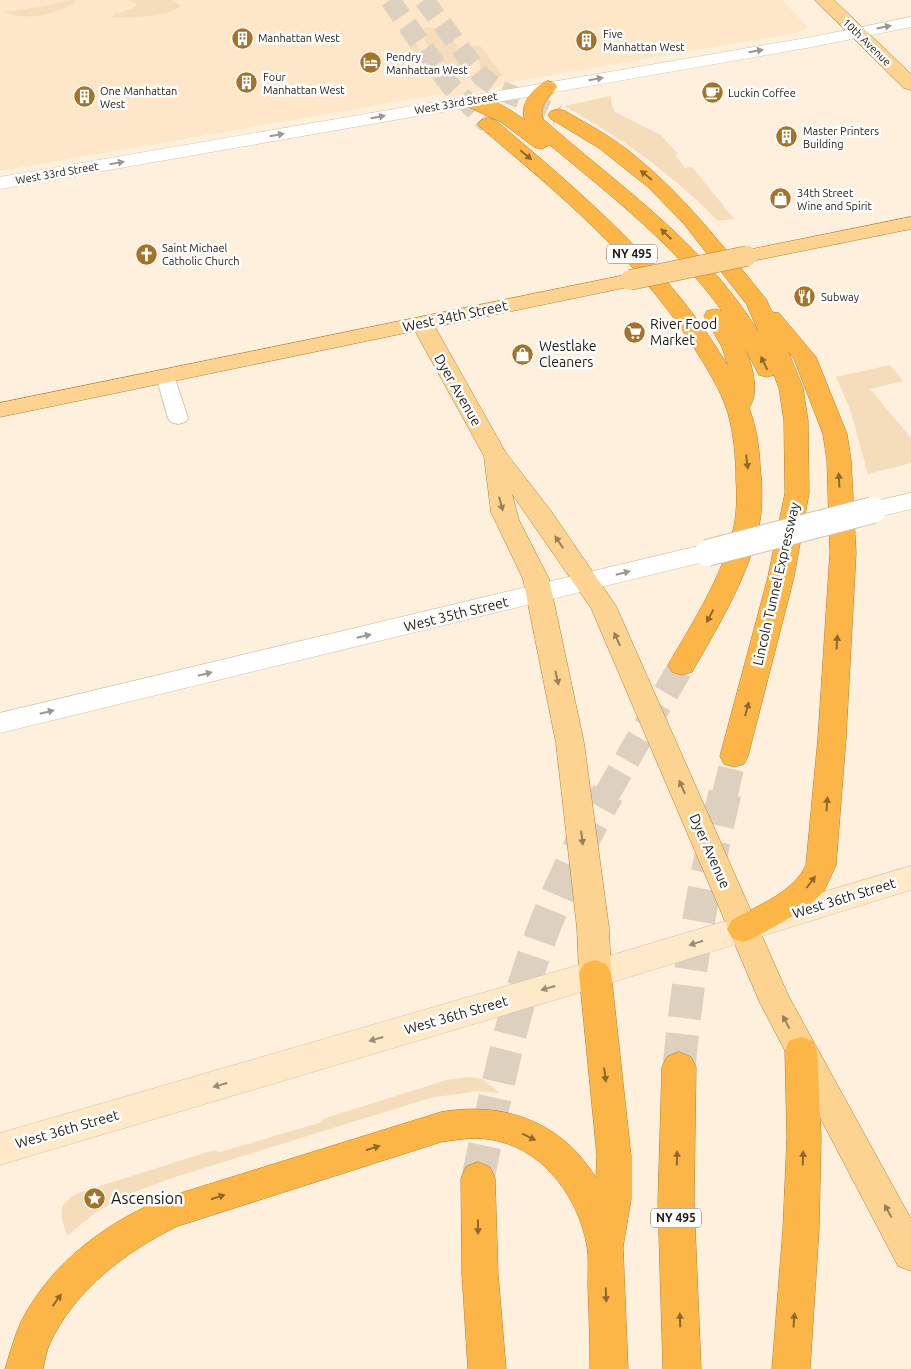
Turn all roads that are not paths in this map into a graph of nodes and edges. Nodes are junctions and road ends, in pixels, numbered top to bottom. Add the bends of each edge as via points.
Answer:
1 (824, 0) edge
2 (911, 22) edge
3 (856, 32) junction
4 (911, 84) edge
5 (548, 88) junction
6 (471, 100) junction
7 (558, 115) tunnel mouth
8 (488, 124) tunnel mouth
9 (0, 183) edge
10 (911, 223) edge
11 (758, 304) junction
12 (422, 323) junction
13 (165, 376) junction
14 (0, 410) edge
15 (740, 413) junction
16 (178, 418) dead end
17 (796, 421) junction
18 (496, 456) junction
19 (911, 501) edge
20 (587, 582) junction
21 (538, 594) junction
22 (682, 665) tunnel mouth
23 (0, 723) edge
24 (734, 756) tunnel mouth
25 (911, 878) edge
26 (743, 929) junction
27 (595, 973) junction
28 (801, 1051) junction
29 (679, 1068) tunnel mouth
30 (0, 1149) edge
31 (478, 1178) tunnel mouth
32 (605, 1247) junction
33 (911, 1254) edge
34 (24, 1369) edge
35 (487, 1369) edge
36 (609, 1369) edge
37 (682, 1369) edge
38 (791, 1369) edge

1 - 3 main road, 10th Avenue
3 -> 2 street, West 33rd Street
3 - 4 main road, 10th Avenue
5 -> 3 street, West 33rd Street
5 - 6 street, West 33rd Street
17 -> 5 highway via 738,319 688,256 640,210 535,122 531,110
9 -> 6 street, West 33rd Street
6 - 15 highway via 509,117 630,220 667,256 731,340 744,382
11 -> 7 highway, Lincoln Tunnel Expressway via 691,220 656,183 606,144
8 -> 15 highway, NY 495 via 574,197 646,268 697,333 722,374
10 - 12 main road, West 34th Street, bridge
11 - 17 highway, Lincoln Tunnel Expressway via 791,388
26 -> 11 highway via 796,899 814,882 821,865 842,553 838,460 835,434 826,407 804,357
12 - 13 main road, West 34th Street
12 - 18 main road, Dyer Avenue
13 - 14 main road, West 34th Street
13 - 16 lane
15 -> 22 highway, NY 495 via 750,489 747,526 734,566
24 -> 17 highway, Lincoln Tunnel Expressway via 793,520 798,464
20 -> 18 main road, Dyer Avenue
18 -> 21 main road, Dyer Avenue via 499,498 506,520 530,565
20 -> 19 street, West 35th Street, bridge
20 - 21 street, West 35th Street
26 -> 20 main road, Dyer Avenue via 603,606
23 -> 21 street, West 35th Street
21 -> 27 main road, Dyer Avenue via 570,742 593,928
25 - 26 main road, West 36th Street
26 -> 27 main road, West 36th Street
28 -> 26 main road, Dyer Avenue
27 -> 30 main road, West 36th Street
27 -> 32 highway via 614,1156
33 -> 28 main road, Dyer Avenue
38 -> 28 highway via 804,1138
37 -> 29 highway, NY 495 via 676,1201
31 -> 35 highway via 481,1312
34 -> 32 highway via 31,1342 57,1298 95,1258 134,1230 171,1212 440,1127 478,1122 499,1125 535,1139 565,1163 589,1197
32 -> 36 highway

